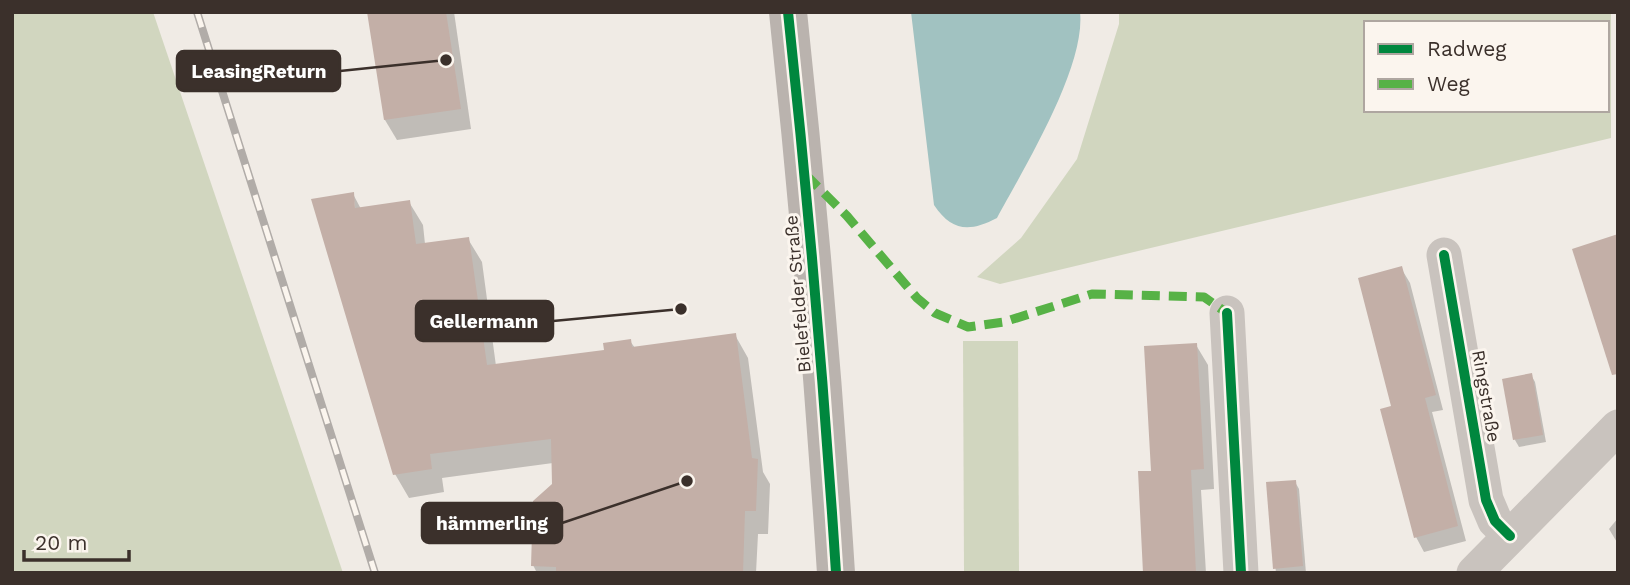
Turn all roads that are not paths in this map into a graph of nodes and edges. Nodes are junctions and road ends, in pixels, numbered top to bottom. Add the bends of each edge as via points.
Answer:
1 (788, 12) edge
2 (1444, 255) dead end
3 (1227, 313) dead end
4 (1614, 438) edge
5 (1510, 536) junction
6 (836, 573) edge
7 (1241, 573) edge
8 (1474, 573) edge

1 - 6 main road, Bielefelder Straße
2 - 5 street, Ringstraße via 1486,500
3 - 7 street
4 - 5 street
5 - 8 street

